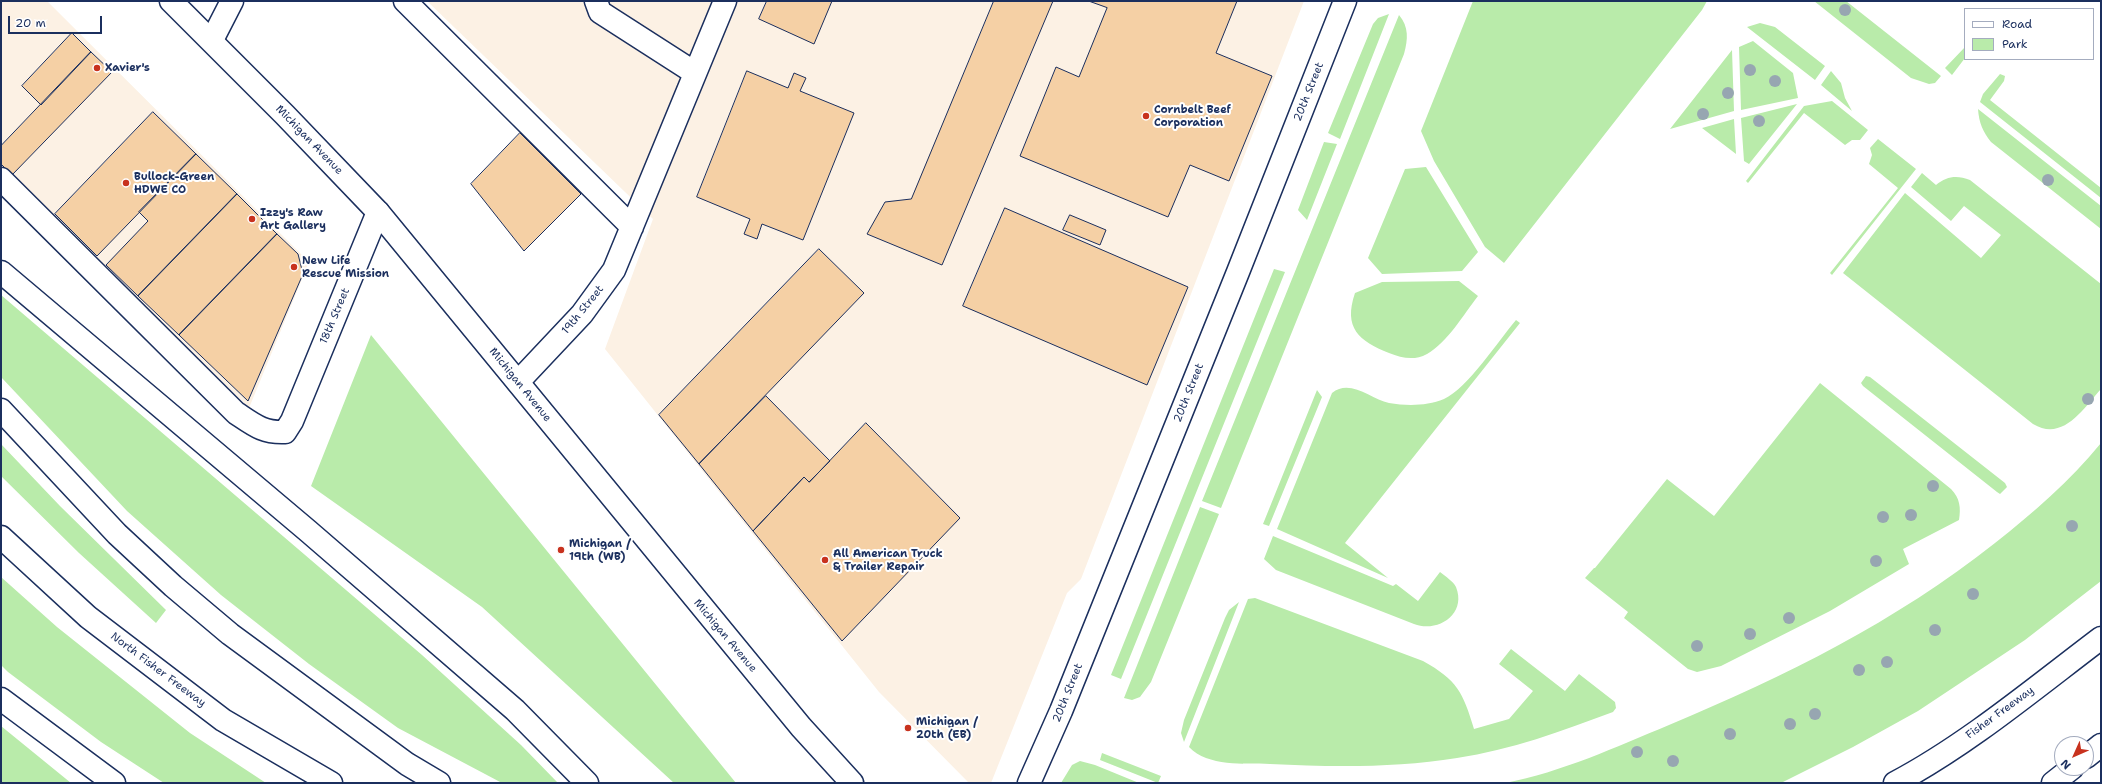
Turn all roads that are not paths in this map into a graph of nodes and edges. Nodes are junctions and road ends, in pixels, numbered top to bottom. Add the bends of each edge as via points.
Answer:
1 (171, 1) edge
2 (232, 1) edge
3 (405, 1) edge
4 (596, 1) edge
5 (725, 1) edge
6 (1345, 1) edge
7 (212, 40) junction
8 (695, 73) junction
9 (1, 179) edge
10 (378, 212) junction
11 (632, 227) junction
12 (1, 272) edge
13 (518, 382) junction
14 (1, 410) edge
15 (1, 537) edge
16 (2101, 638) edge
17 (1, 699) edge
18 (580, 776) edge
19 (2061, 776) edge
20 (114, 783) edge
21 (331, 783) edge
22 (439, 783) edge
23 (852, 783) edge
24 (1029, 783) edge
25 (1895, 783) edge
26 (2052, 783) edge

1 - 7 main road, Michigan Avenue
2 - 7 main road
3 - 11 main road
4 - 8 main road via 600,12
5 - 8 main road, 19th Street
6 - 24 main road, 20th Street via 1061,711
7 - 10 main road, Michigan Avenue
8 - 11 main road, 19th Street
9 - 10 main road, 18th Street via 236,413 259,428 272,432 285,432 292,420
10 - 13 main road, Michigan Avenue
11 - 13 main road, 19th Street via 614,270 582,314
12 - 18 main road via 515,710
13 - 23 main road, Michigan Avenue via 801,727
14 - 22 main road via 116,534 178,591 242,644 407,764
15 - 21 main road, North Fisher Freeway via 88,617 224,720
16 - 25 main road, Fisher Freeway via 1926,767
17 - 20 main road
19 - 26 main road

